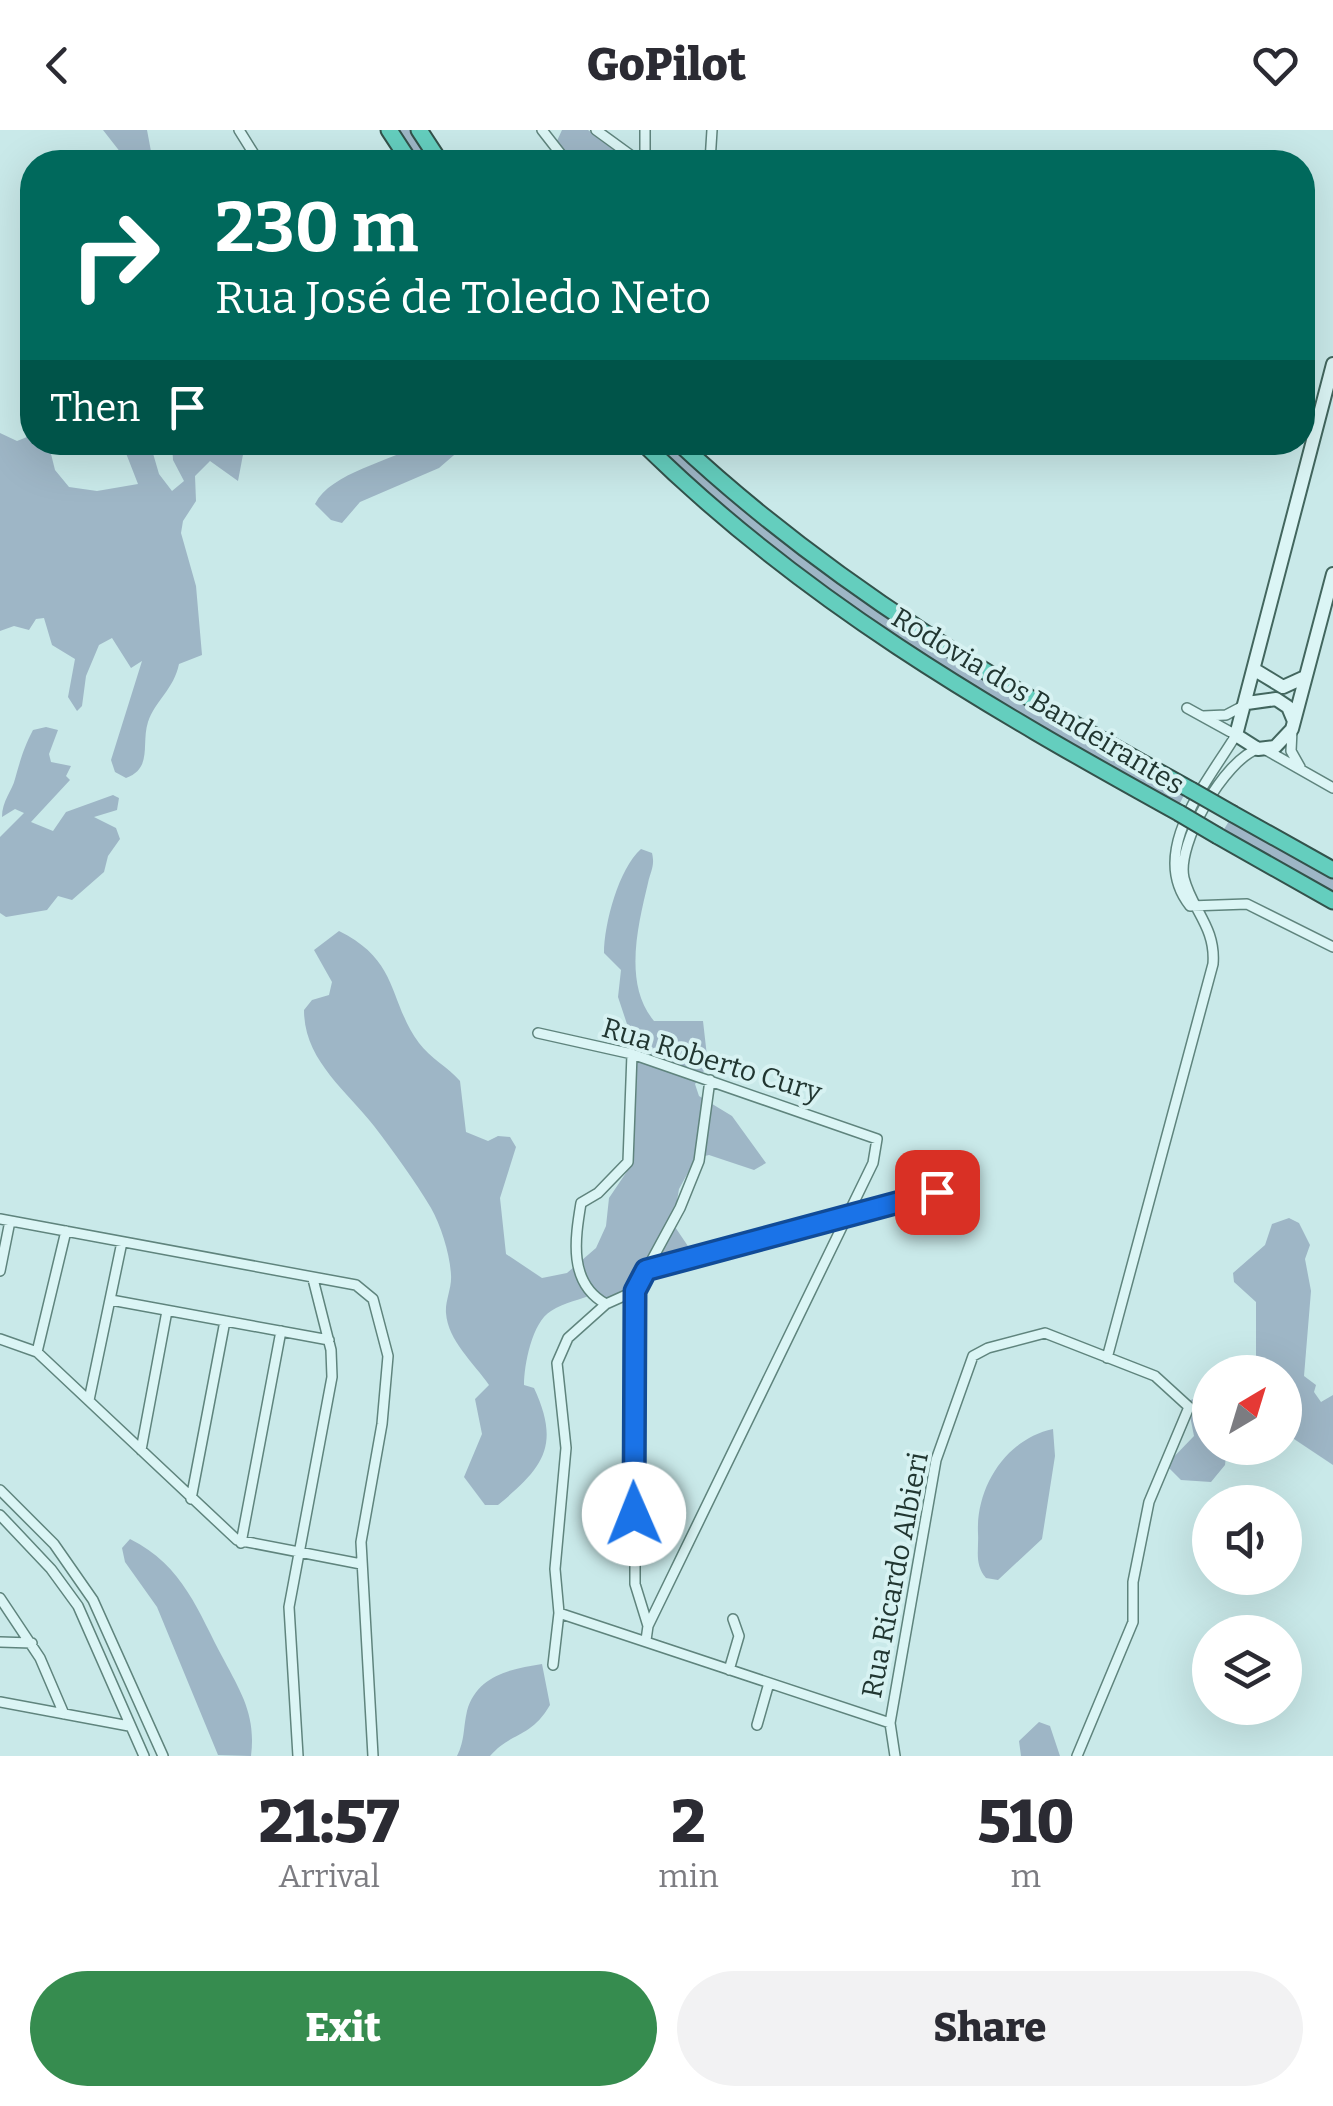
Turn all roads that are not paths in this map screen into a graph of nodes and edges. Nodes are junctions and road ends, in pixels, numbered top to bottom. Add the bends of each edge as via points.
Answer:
1 (542, 130) edge
2 (596, 130) edge
3 (558, 150) edge
4 (625, 150) edge
5 (1333, 364) edge
6 (1315, 435) edge
7 (656, 455) edge
8 (693, 455) edge
9 (1310, 455) edge
10 (1333, 574) edge
11 (1318, 633) junction
12 (1333, 639) edge
13 (1255, 670) junction
14 (1306, 676) junction
15 (1247, 704) junction
16 (1187, 708) dead end
17 (1198, 715) junction
18 (1292, 724) junction
19 (1236, 735) junction
20 (1262, 750) junction
21 (1306, 772) junction
22 (1333, 788) edge
23 (1333, 870) edge
24 (1333, 901) edge
25 (1200, 907) junction
26 (1333, 947) edge
27 (538, 1033) dead end
28 (632, 1054) junction
29 (710, 1080) junction
30 (937, 1192) dead end
31 (5, 1220) edge
32 (844, 1221) junction
33 (66, 1231) junction
34 (122, 1242) junction
35 (646, 1270) junction
36 (0, 1271) edge
37 (313, 1278) junction
38 (635, 1291) junction
39 (110, 1300) junction
40 (606, 1304) junction
41 (167, 1310) junction
42 (225, 1321) junction
43 (281, 1331) junction
44 (0, 1339) edge
45 (328, 1340) junction
46 (37, 1352) junction
47 (1107, 1358) junction
48 (89, 1400) junction
49 (141, 1450) junction
50 (0, 1490) edge
51 (190, 1499) junction
52 (0, 1514) edge
53 (241, 1543) junction
54 (298, 1554) junction
55 (361, 1564) junction
56 (0, 1598) edge
57 (559, 1613) junction
58 (733, 1619) dead end
59 (648, 1626) junction
60 (22, 1628) junction
61 (646, 1640) junction
62 (3, 1643) edge
63 (32, 1643) junction
64 (553, 1665) dead end
65 (729, 1670) junction
66 (768, 1683) junction
67 (54, 1691) junction
68 (0, 1702) edge
69 (122, 1706) junction
70 (47, 1711) junction
71 (64, 1714) junction
72 (105, 1722) junction
73 (890, 1723) junction
74 (130, 1726) junction
75 (757, 1726) dead end
76 (144, 1756) edge
77 (163, 1756) edge
78 (298, 1756) edge
79 (372, 1756) edge
80 (894, 1756) edge
81 (1077, 1756) edge

1 - 3 street
2 - 4 street
5 - 6 street
7 - 24 highway, Rodovia dos Bandeirantes, bridge via 735,528 968,695
8 - 23 highway, Rodovia dos Bandeirantes, bridge via 800,548 921,634
9 - 13 street
10 - 11 street
11 - 12 street
11 - 14 street
13 - 14 street via 1284,687
13 - 15 street
14 - 18 street
15 - 17 street via 1226,715
15 - 18 street via 1276,700 1288,707
15 - 19 street
16 - 17 street
17 - 19 street
18 - 20 street
18 - 21 street via 1293,759
19 - 20 street
19 - 25 street via 1174,849 1180,894
20 - 21 street
20 - 25 street via 1241,757 1227,772 1189,838 1184,876
21 - 22 street
25 - 26 street via 1247,904
25 - 47 street via 1212,934 1213,964
27 - 28 street, Rua Roberto Cury
28 - 29 street, Rua Roberto Cury
28 - 40 street via 628,1162 581,1203 573,1240 582,1279
29 - 32 street, Rua Roberto Cury via 871,1134 878,1148
29 - 35 street via 699,1161
30 - 32 street
31 - 33 street
31 - 36 street
32 - 35 street
32 - 59 street
33 - 34 street
33 - 46 street
34 - 37 street
34 - 39 street
35 - 38 street
37 - 45 street
37 - 55 street via 368,1292 388,1356
38 - 40 street
38 - 59 street via 636,1584
39 - 41 street
39 - 48 street
40 - 57 street via 568,1338 557,1363 566,1448 555,1569
41 - 42 street
41 - 49 street
42 - 43 street
42 - 51 street
43 - 45 street
43 - 53 street
44 - 46 street
45 - 54 street via 332,1386
46 - 48 street
47 - 73 street, Rua Ricardo Albieri via 1045,1333 973,1356 936,1460
47 - 81 street, Rua Ricardo Albieri via 1156,1376 1189,1407 1149,1502 1133,1582 1133,1622
48 - 49 street
49 - 51 street
50 - 77 street via 54,1544 94,1600
51 - 53 street
52 - 69 street via 69,1594
53 - 54 street
54 - 55 street
54 - 78 street via 289,1606
55 - 79 street
56 - 60 street
57 - 61 street
57 - 64 street
58 - 65 street via 739,1636
59 - 61 street
60 - 62 street
60 - 63 street
61 - 65 street
62 - 63 street
63 - 67 street
65 - 66 street
66 - 73 street
66 - 75 street
67 - 70 street
67 - 71 street
68 - 70 street
69 - 72 street
69 - 74 street
70 - 71 street
71 - 72 street
72 - 74 street
73 - 80 street, Rua Ricardo Albieri
74 - 76 street

